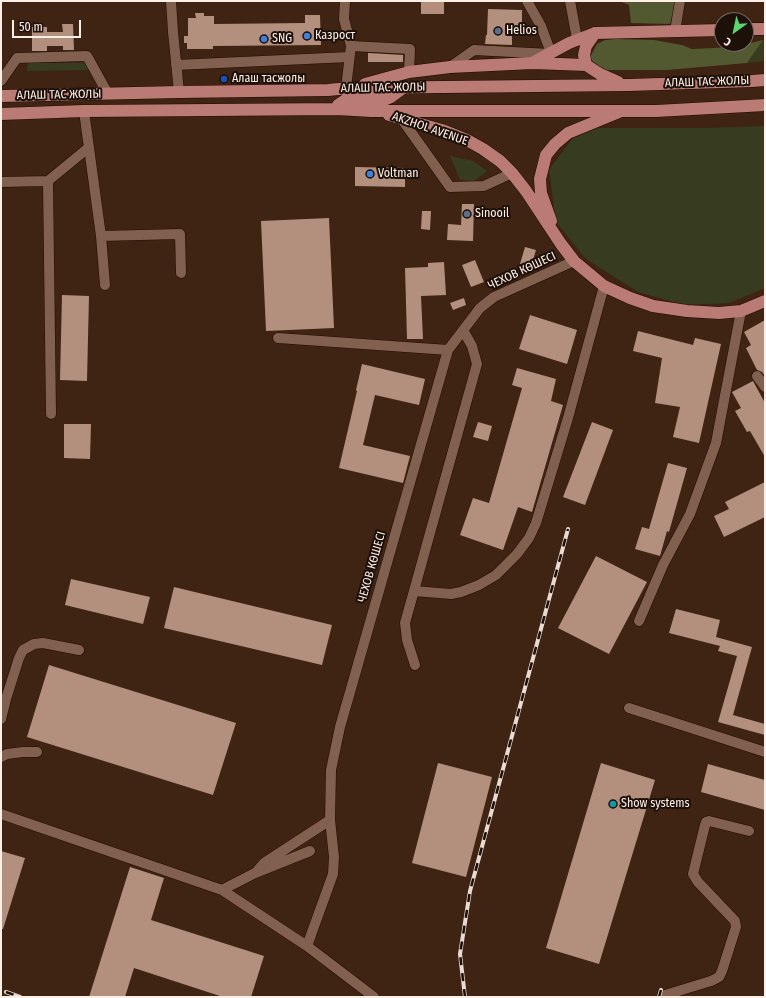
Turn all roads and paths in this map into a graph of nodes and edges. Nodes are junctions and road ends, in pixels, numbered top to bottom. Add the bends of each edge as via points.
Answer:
1 (171, 1) edge
2 (346, 1) edge
3 (527, 1) edge
4 (570, 1) edge
5 (680, 1) edge
6 (754, 29) edge
7 (765, 29) edge
8 (714, 30) edge
9 (675, 31) junction
10 (595, 33) junction
11 (576, 39) junction
12 (351, 46) junction
13 (551, 53) junction
14 (349, 57) junction
15 (533, 63) junction
16 (176, 65) junction
17 (586, 65) junction
18 (450, 67) junction
19 (409, 72) junction
20 (765, 80) edge
21 (1, 81) edge
22 (629, 85) junction
23 (348, 88) junction
24 (403, 88) junction
25 (328, 90) junction
26 (179, 92) junction
27 (108, 94) junction
28 (1, 96) edge
29 (765, 106) edge
30 (337, 109) junction
31 (625, 110) junction
32 (84, 111) junction
33 (234, 111) junction
34 (371, 111) junction
35 (1, 114) edge
36 (400, 118) junction
37 (88, 148) junction
38 (512, 173) junction
39 (48, 181) junction
40 (1, 182) edge
41 (101, 236) junction
42 (561, 244) junction
43 (574, 261) junction
44 (181, 273) dead end
45 (105, 285) dead end
46 (604, 286) junction
47 (765, 301) edge
48 (741, 311) junction
49 (462, 330) junction
50 (278, 338) dead end
51 (448, 350) junction
52 (757, 376) dead end
53 (765, 387) edge
54 (51, 414) dead end
55 (414, 591) junction
56 (639, 621) dead end
57 (79, 650) dead end
58 (415, 665) dead end
59 (629, 708) dead end
60 (1, 719) edge
61 (37, 752) dead end
62 (765, 752) edge
63 (1, 757) edge
64 (1, 814) edge
65 (330, 820) junction
66 (749, 831) dead end
67 (310, 851) dead end
68 (255, 873) junction
69 (222, 890) junction
70 (307, 946) junction
71 (374, 997) edge
72 (663, 997) edge

1 - 16 lane
2 - 12 lane via 344,19
3 - 13 lane via 541,26
4 - 11 lane
5 - 9 lane
6 - 7 main road
8 - 9 main road
9 - 10 main road
10 - 11 main road
10 - 17 main road via 586,46
11 - 13 main road
12 - 14 lane
12 - 19 lane via 410,49
13 - 15 main road
13 - 18 lane via 474,50
14 - 16 lane
14 - 23 lane
15 - 17 main road
15 - 18 main road
16 - 26 lane
17 - 22 main road via 609,79
18 - 19 main road
19 - 23 main road
20 - 22 main road, АЛАШ ТАС ЖОЛЫ
21 - 27 lane via 17,58 87,56
22 - 24 main road, АЛАШ ТАС ЖОЛЫ
23 - 24 main road, АЛАШ ТАС ЖОЛЫ
23 - 25 main road, АЛАШ ТАС ЖОЛЫ
24 - 30 main road via 384,100 347,99 338,105
25 - 26 main road, АЛАШ ТАС ЖОЛЫ
25 - 33 main road via 326,99 322,101 250,103 240,105
26 - 27 main road, АЛАШ ТАС ЖОЛЫ
27 - 28 main road, АЛАШ ТАС ЖОЛЫ
29 - 31 main road, АЛАШ ТАС ЖОЛЫ
30 - 33 main road, АЛАШ ТАС ЖОЛЫ
30 - 34 main road, АЛАШ ТАС ЖОЛЫ
31 - 34 main road, АЛАШ ТАС ЖОЛЫ
31 - 42 main road, AKZHOL AVENUE via 568,133 546,155 540,179 541,193
32 - 33 main road, АЛАШ ТАС ЖОЛЫ
32 - 35 main road, АЛАШ ТАС ЖОЛЫ
32 - 37 lane
34 - 36 main road, AKZHOL AVENUE
36 - 38 main road, AKZHOL AVENUE via 467,140 500,161
36 - 38 lane via 450,187 484,186
37 - 39 lane
37 - 41 lane
38 - 42 main road, AKZHOL AVENUE
39 - 40 lane
39 - 54 lane
41 - 44 lane via 180,234
41 - 45 lane
42 - 43 main road, AKZHOL AVENUE
43 - 46 main road, AKZHOL AVENUE
43 - 49 lane, ЧЕХОВ КӨШЕСІ via 494,297 480,308
46 - 48 main road, AKZHOL AVENUE via 653,306 719,313
46 - 55 lane via 568,418 536,523 529,538 496,575 479,585 451,594
47 - 48 main road, AKZHOL AVENUE
48 - 56 lane via 716,444 690,514 663,565
49 - 51 lane, ЧЕХОВ КӨШЕСІ
49 - 55 lane via 472,346 477,364
50 - 51 lane
51 - 65 lane, ЧЕХОВ КӨШЕСІ via 340,727 331,770
52 - 53 lane
55 - 58 lane via 405,623
57 - 60 lane via 43,643 34,644 23,650
59 - 62 lane
61 - 63 lane via 7,754
64 - 69 lane
65 - 68 lane via 264,863
65 - 70 lane, ЧЕХОВ КӨШЕСІ via 334,857 332,874
66 - 72 lane via 709,821 704,825 693,874 735,921 736,927 719,977
67 - 68 lane
68 - 69 lane
69 - 70 lane
70 - 71 lane

